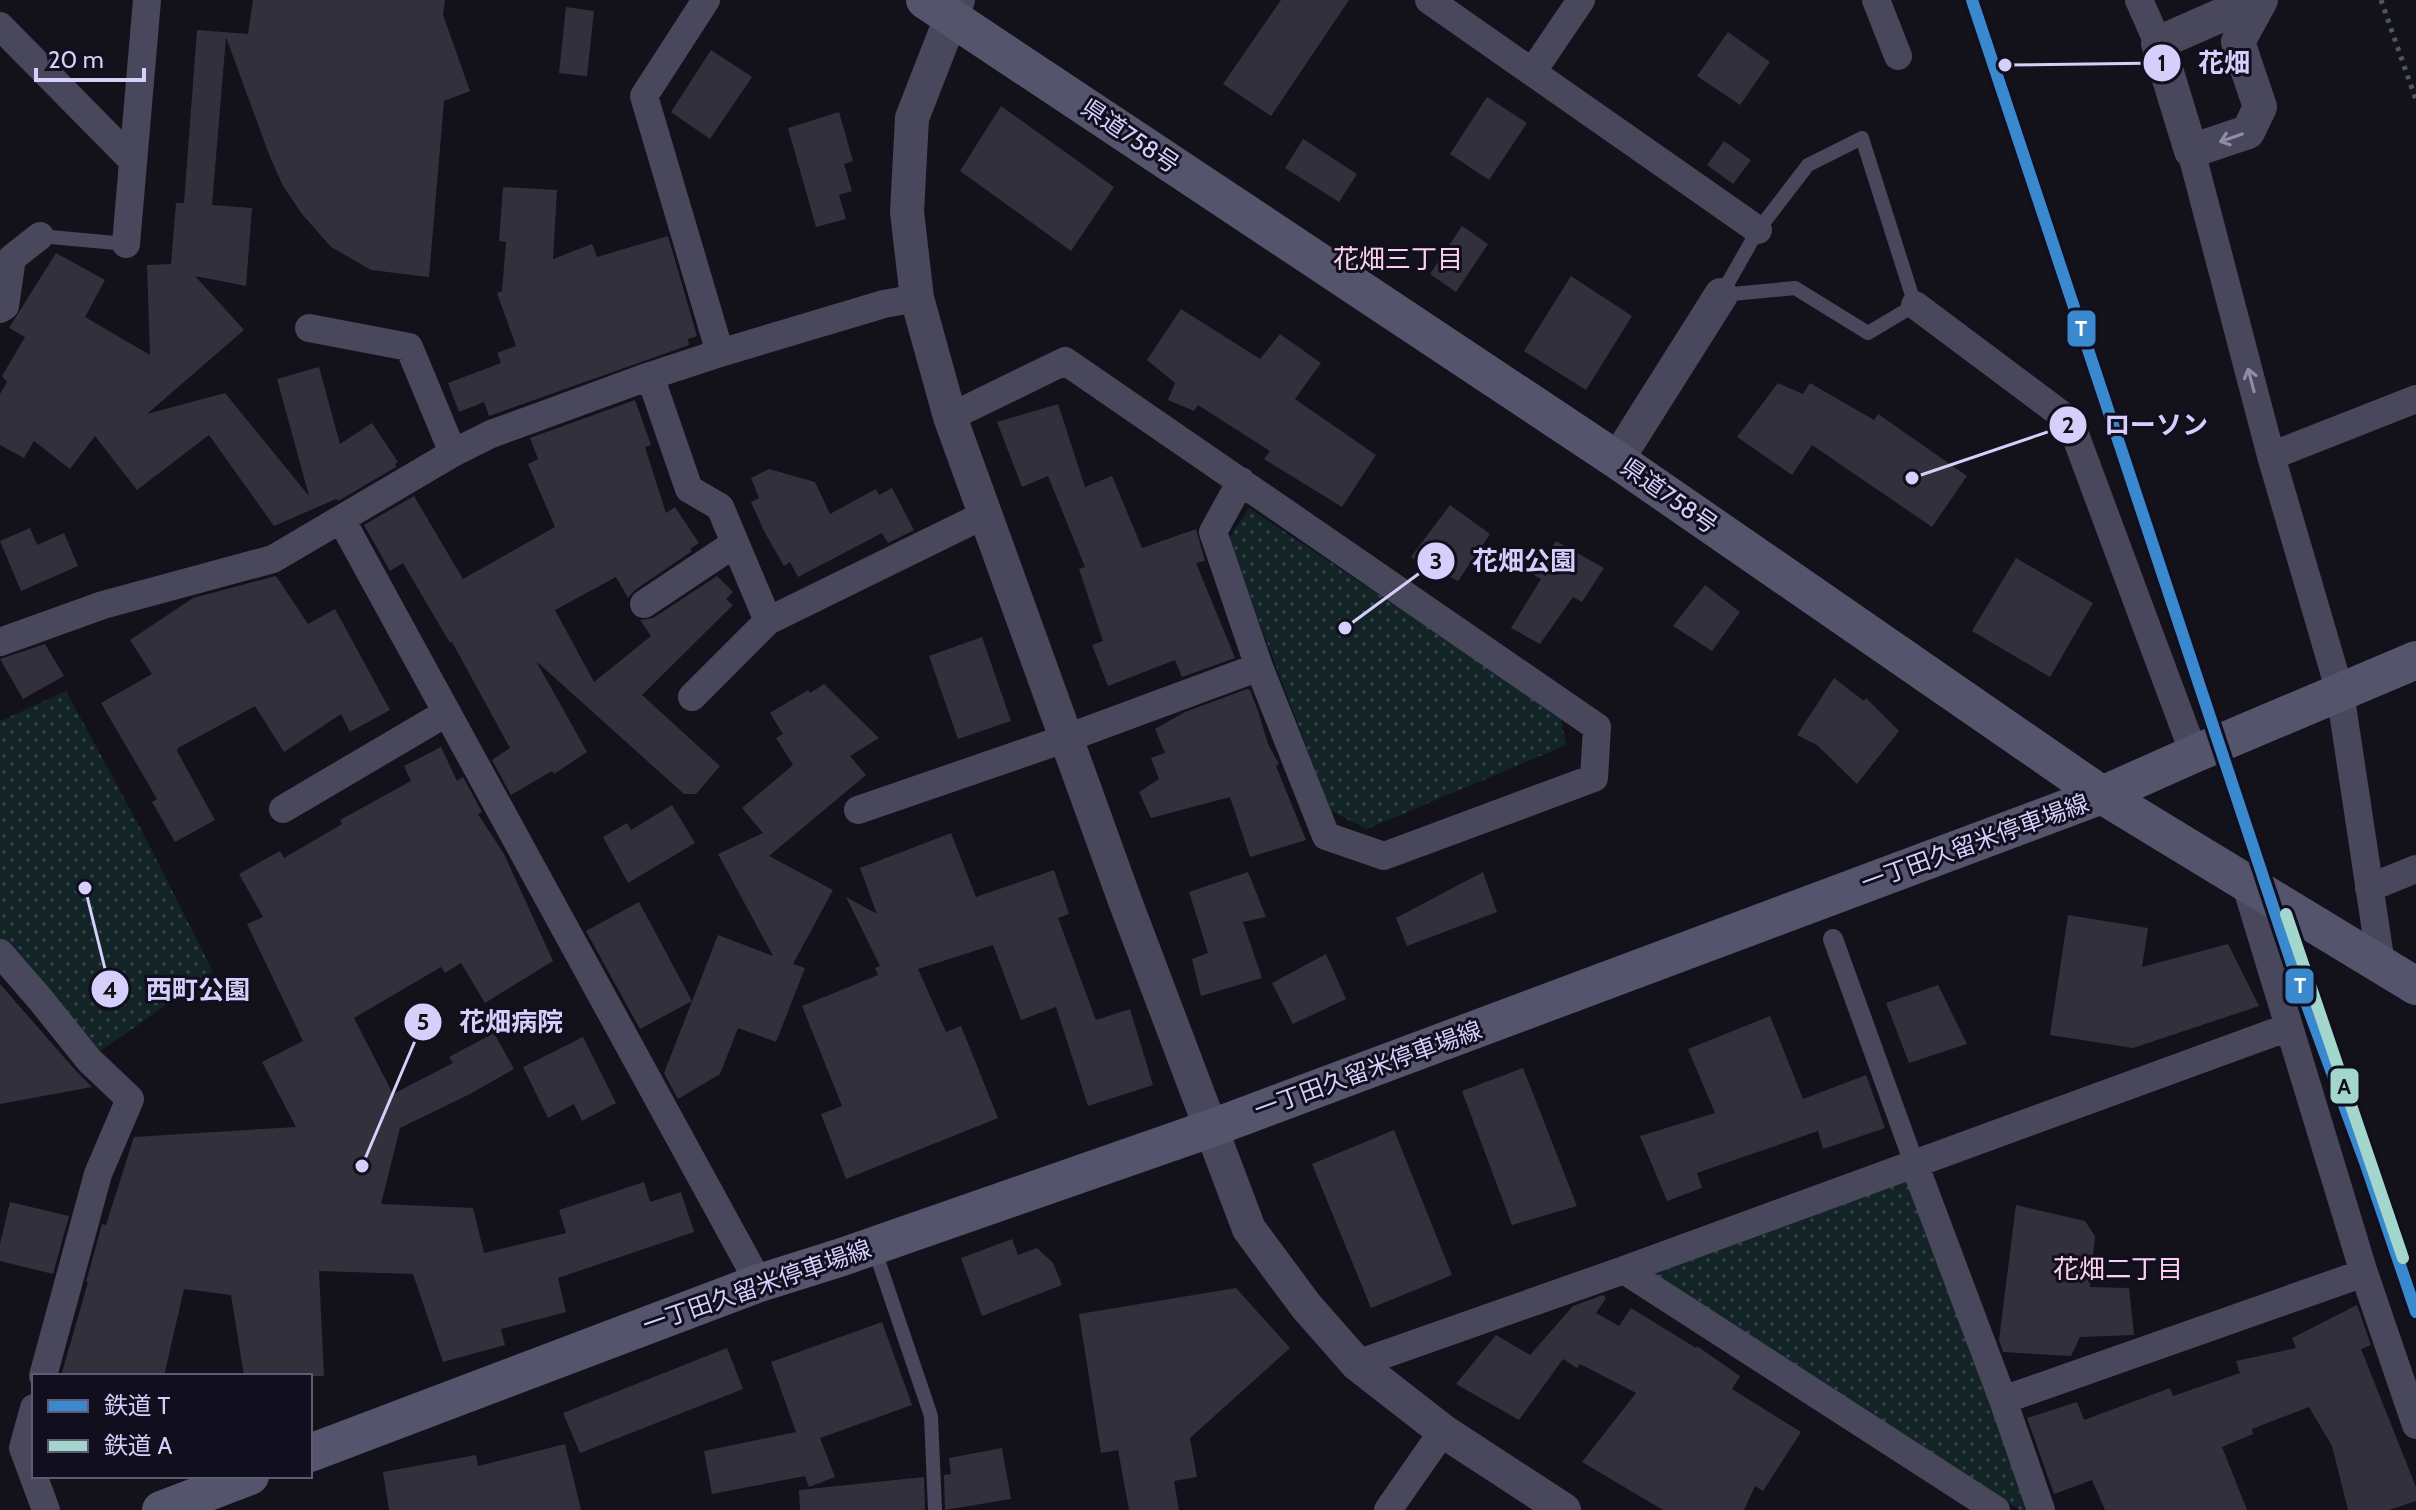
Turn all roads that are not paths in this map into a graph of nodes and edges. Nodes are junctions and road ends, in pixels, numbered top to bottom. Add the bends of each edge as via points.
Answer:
1 (147, 0) edge
2 (706, 0) edge
3 (1429, 0) edge
4 (1581, 0) edge
5 (1876, 0) edge
6 (2139, 0) edge
7 (2259, 0) edge
8 (944, 6) edge
9 (0, 26) edge
10 (2158, 43) junction
11 (1898, 56) dead end
12 (1533, 71) junction
13 (2191, 151) junction
14 (133, 161) junction
15 (1758, 230) junction
16 (40, 236) joint
17 (126, 244) joint
18 (1721, 295) junction
19 (917, 298) junction
20 (1915, 305) junction
21 (0, 309) edge
22 (309, 328) dead end
23 (720, 353) junction
24 (650, 376) junction
25 (2416, 399) edge
26 (950, 417) junction
27 (453, 453) junction
28 (2271, 456) junction
29 (1617, 460) junction
30 (1241, 481) junction
31 (986, 514) junction
32 (341, 519) junction
33 (734, 544) junction
34 (644, 604) dead end
35 (768, 621) junction
36 (0, 642) edge
37 (2416, 660) edge
38 (1259, 667) junction
39 (2340, 692) junction
40 (692, 697) dead end
41 (446, 713) junction
42 (1067, 738) junction
43 (2194, 754) junction
44 (2102, 795) junction
45 (283, 809) dead end
46 (858, 810) dead end
47 (2416, 869) edge
48 (2245, 882) junction
49 (2369, 888) junction
50 (1833, 939) dead end
51 (0, 953) edge
52 (2381, 964) junction
53 (2416, 986) edge
54 (2289, 1027) junction
55 (1212, 1128) junction
56 (1914, 1163) junction
57 (874, 1246) junction
58 (1624, 1270) junction
59 (2364, 1273) junction
60 (759, 1283) junction
61 (1357, 1364) junction
62 (44, 1374) edge
63 (2003, 1400) junction
64 (32, 1415) edge
65 (2416, 1425) edge
66 (1443, 1431) junction
67 (312, 1452) edge
68 (32, 1472) edge
69 (34, 1478) edge
70 (245, 1478) edge
71 (1990, 1508) edge
72 (46, 1510) edge
73 (161, 1510) edge
74 (935, 1510) edge
75 (1388, 1510) edge
76 (1564, 1510) edge
77 (2041, 1510) edge

1 - 14 street
2 - 23 street via 644,96
3 - 12 street
4 - 12 street
5 - 11 street
6 - 10 street
7 - 10 street
7 -> 13 street via 2238,42 2260,107 2248,132
8 - 19 street via 912,118 907,212
8 - 29 main road, 県道758号
9 - 14 street
10 - 13 street
12 - 15 street
28 -> 13 street
14 - 17 street
15 - 18 lane
15 - 20 lane via 1808,165 1862,138
16 - 17 lane
16 - 21 street via 12,258 5,306
18 - 20 lane via 1795,288 1868,333
18 - 29 street
19 - 23 street
19 - 26 street
20 - 43 street via 2070,421
22 - 27 street via 409,347
23 - 24 street
24 - 27 street
24 - 33 street via 689,489 720,507
25 - 28 street
26 - 30 street via 1065,361
26 - 31 street
27 - 32 street
28 - 39 street
29 - 44 main road, 県道758号
30 - 38 street via 1213,532
30 - 38 street via 1597,727 1594,778 1384,856 1326,836
31 - 35 street
31 - 42 street
32 - 36 street via 273,559 103,605
32 - 41 street
33 - 34 street
33 - 35 street
35 - 40 street
37 - 39 main road, 一丁田久留米停車場線
38 - 42 street
39 - 43 main road, 一丁田久留米停車場線
39 - 49 street
41 - 45 street
41 - 60 street
42 - 46 street
42 - 55 street
43 - 44 main road, 一丁田久留米停車場線
44 - 48 main road, 県道758号
44 - 55 main road, 一丁田久留米停車場線
47 - 49 street
48 - 52 main road, 県道758号
48 - 54 street
49 - 52 street
50 - 56 street
51 - 62 street via 89,1060 130,1099 98,1174
52 - 53 main road, 県道758号
54 - 56 street
54 - 59 street
55 - 57 main road, 一丁田久留米停車場線
55 - 61 street via 1249,1229
56 - 58 street
56 - 63 street
57 - 60 main road, 一丁田久留米停車場線
57 - 74 lane via 931,1416
58 - 61 street
58 - 71 street
59 - 63 street
59 - 65 street
60 - 67 main road, 一丁田久留米停車場線
61 - 66 street
63 - 77 street
64 - 68 street via 23,1448
66 - 75 street
66 - 76 street
69 - 72 street
70 - 73 main road

